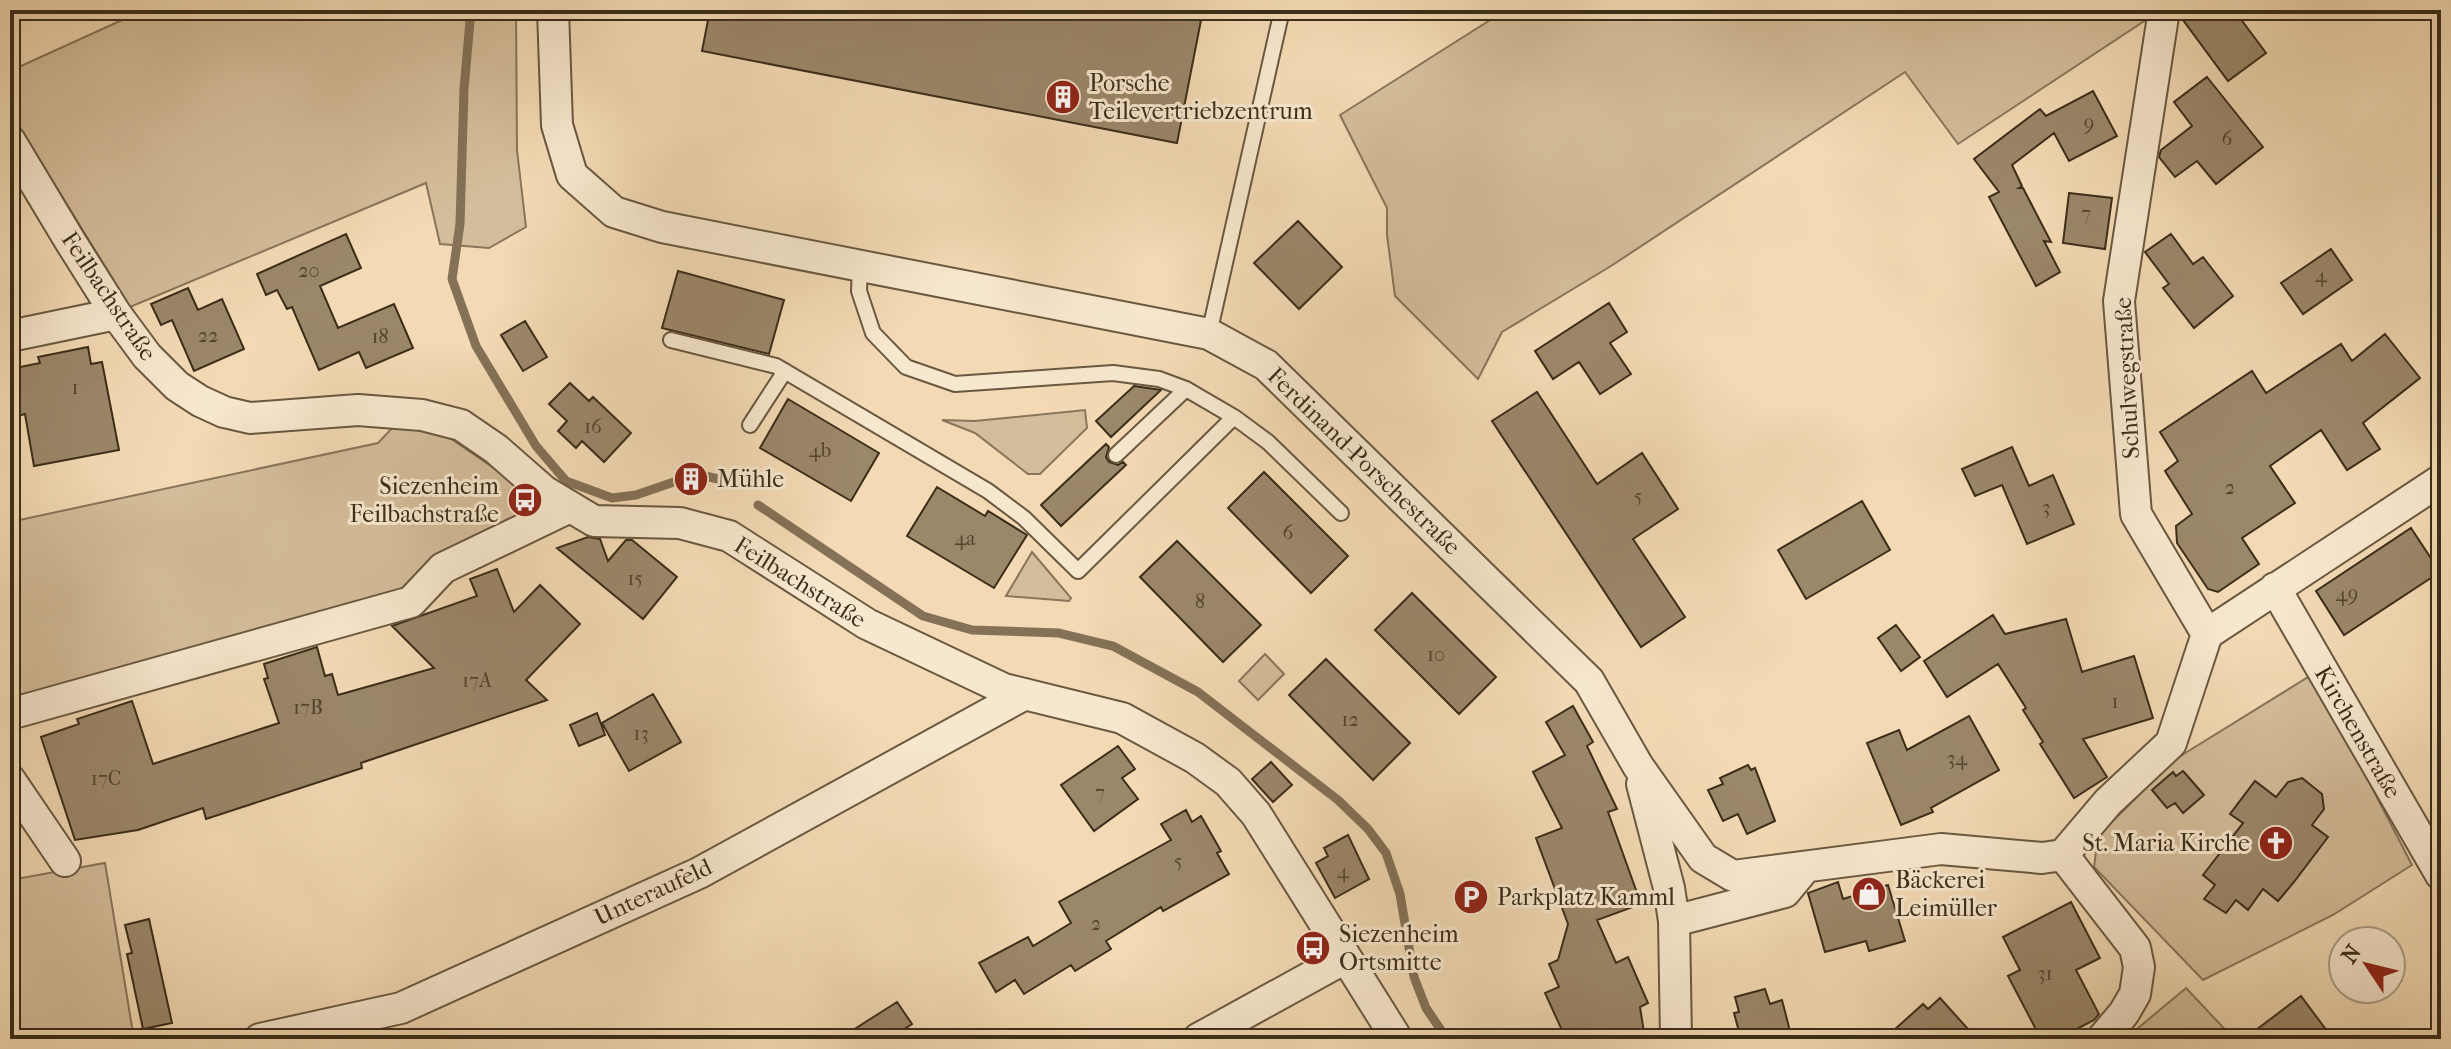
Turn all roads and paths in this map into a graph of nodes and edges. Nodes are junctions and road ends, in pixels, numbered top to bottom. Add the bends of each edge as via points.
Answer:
1 (553, 10) edge
2 (1282, 10) edge
3 (2164, 10) edge
4 (10, 141) edge
5 (860, 265) junction
6 (116, 314) junction
7 (1209, 334) junction
8 (10, 336) edge
9 (671, 340) dead end
10 (780, 368) junction
11 (1186, 389) junction
12 (1234, 417) junction
13 (750, 425) dead end
14 (1116, 455) dead end
15 (2441, 480) edge
16 (570, 507) junction
17 (1341, 513) dead end
18 (2275, 588) junction
19 (2207, 634) junction
20 (1025, 694) junction
21 (10, 714) edge
22 (1638, 766) junction
23 (10, 780) edge
24 (2063, 855) junction
25 (65, 861) dead end
26 (1804, 869) junction
27 (2441, 875) edge
28 (1674, 921) junction
29 (1345, 958) junction
30 (260, 1039) edge
31 (1198, 1039) edge
32 (1397, 1039) edge
33 (1676, 1039) edge
34 (2102, 1039) edge

1 - 5 street, Ferdinand-Porschestraße via 557,125 572,175 614,212 662,227
2 - 7 lane
3 - 19 street, Schulwegstraße via 2119,301 2136,514
4 - 6 street, Feilbachstraße
5 - 7 street, Ferdinand-Porschestraße
5 - 11 lane via 859,291 873,333 906,367 955,384 1113,373
6 - 8 street
6 - 16 street, Feilbachstraße via 177,386 224,412 250,418 358,410 422,415 461,425
7 - 22 street, Ferdinand-Porschestraße via 1266,365 1589,681
9 - 10 lane
10 - 12 lane via 988,491 1078,571
10 - 13 lane
11 - 12 lane
11 - 14 lane
12 - 17 lane via 1268,442
15 - 18 street
16 - 20 street, Feilbachstraße via 594,521 680,523 729,536 867,624
16 - 21 street via 443,568 411,602
18 - 19 street
18 - 27 street, Kirchenstraße
19 - 24 street via 2171,743 2108,802
20 - 29 street, Feilbachstraße via 1122,718 1228,782 1256,814
20 - 30 street, Unteraufeld via 699,873 401,1008
22 - 26 street via 1703,858 1733,876
22 - 28 street
23 - 25 street
24 - 26 street via 2042,858 1941,849
24 - 34 street via 2135,948 2135,994
26 - 28 street via 1785,892
28 - 33 street
29 - 31 street
29 - 32 street, Feilbachstraße

